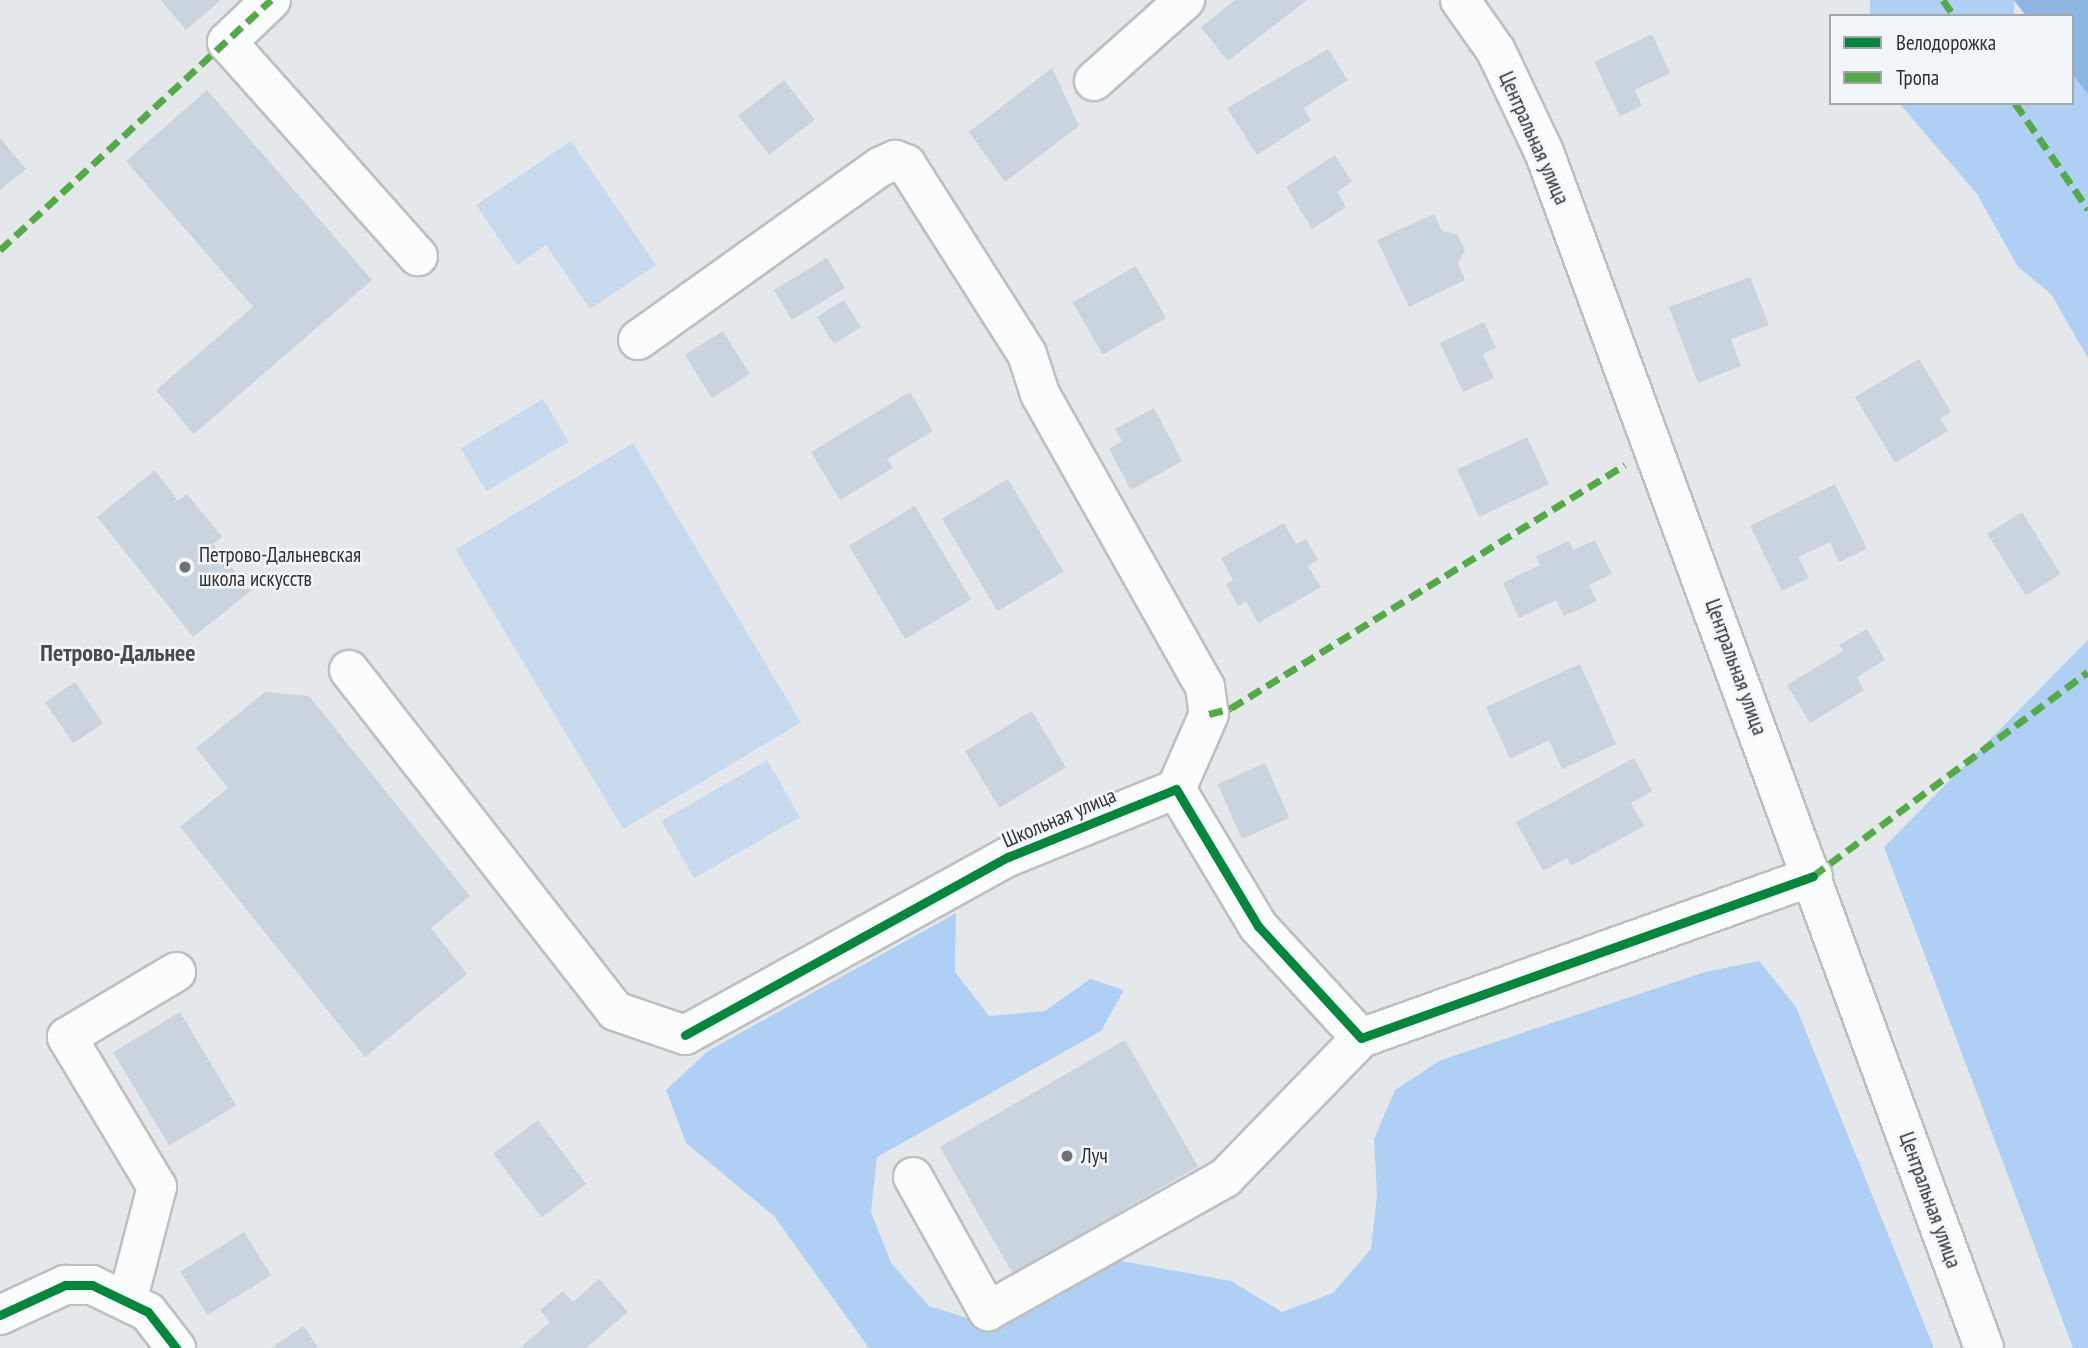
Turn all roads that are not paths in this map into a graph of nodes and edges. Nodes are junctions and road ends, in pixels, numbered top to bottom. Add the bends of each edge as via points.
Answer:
1 (271, 0) edge
2 (1185, 0) edge
3 (1460, 0) edge
4 (1094, 81) dead end
5 (418, 256) dead end
6 (638, 340) dead end
7 (349, 670) dead end
8 (1175, 789) junction
9 (1813, 876) junction
10 (176, 972) dead end
11 (1361, 1038) junction
12 (913, 1177) dead end
13 (128, 1298) junction
14 (0, 1315) edge
15 (176, 1348) edge
16 (1984, 1348) edge

1 - 5 street via 227,43
2 - 4 street
3 - 9 street, Центральная улица via 1496,51 1544,152
6 - 8 street via 880,167 895,160 906,164 1027,354 1040,394 1205,687 1209,714
7 - 8 street, Школьная улица via 615,1011 685,1035 1008,857
8 - 11 street via 1258,926
9 - 11 street
9 - 16 street, Центральная улица
10 - 13 street via 67,1037 157,1187
11 - 12 street via 1225,1178 988,1311
13 - 14 street via 92,1285 65,1286
13 - 15 street via 148,1312

